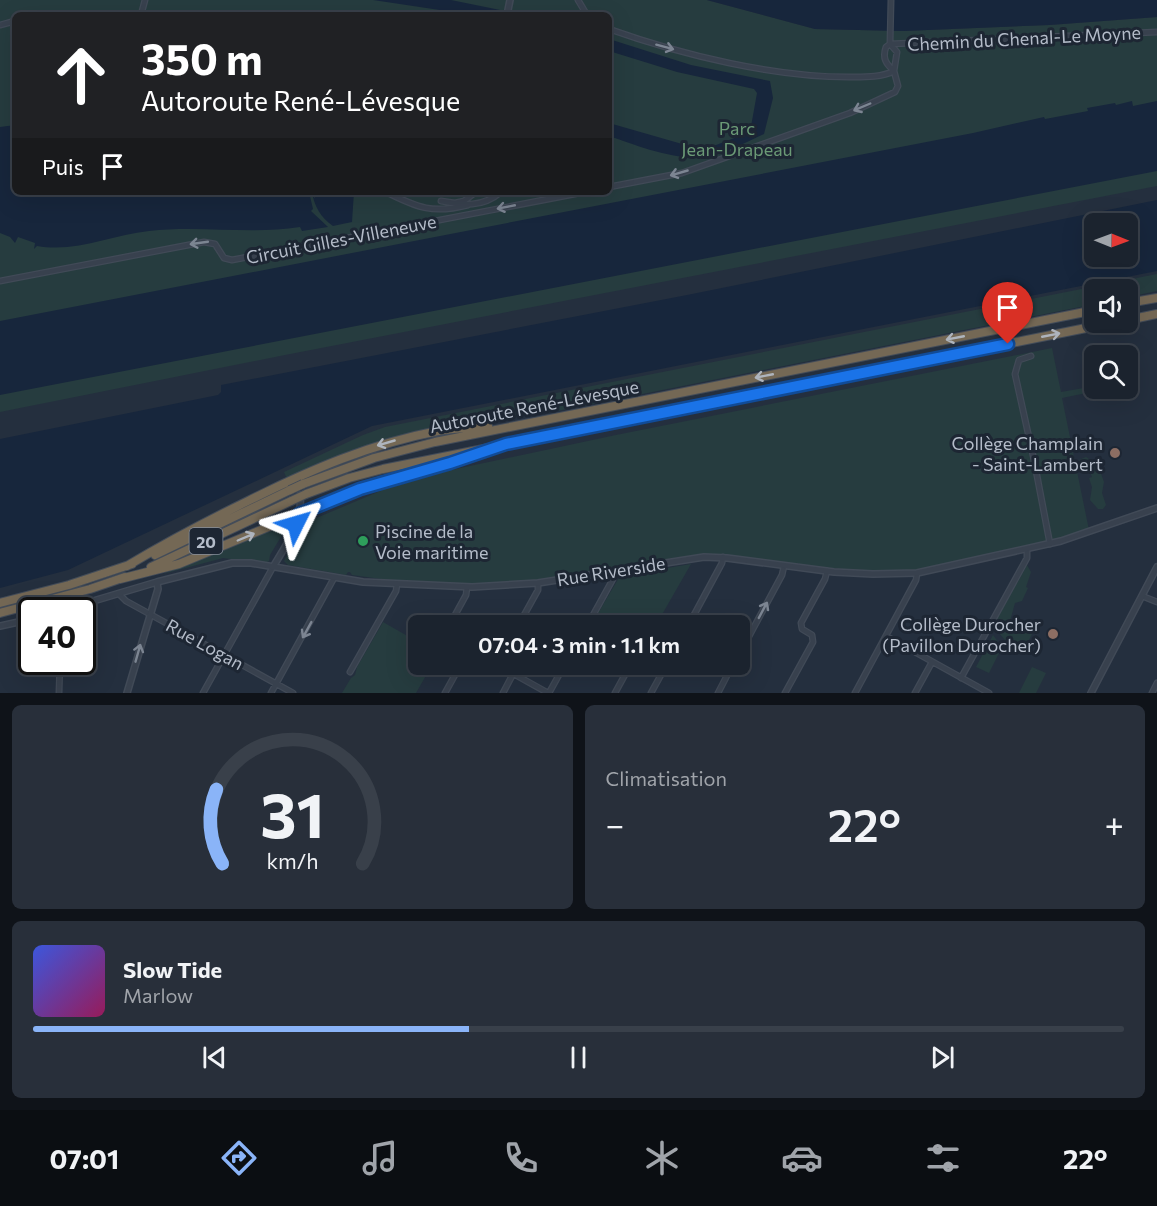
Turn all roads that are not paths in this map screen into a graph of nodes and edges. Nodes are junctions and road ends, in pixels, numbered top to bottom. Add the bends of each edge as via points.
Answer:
1 (891, 0) edge
2 (612, 30) edge
3 (1157, 32) edge
4 (890, 42) junction
5 (894, 71) junction
6 (612, 187) edge
7 (392, 195) edge
8 (472, 195) edge
9 (496, 195) edge
10 (569, 195) edge
11 (441, 201) dead end
12 (450, 202) junction
13 (468, 205) junction
14 (0, 281) edge
15 (1157, 298) edge
16 (1138, 301) edge
17 (1084, 312) edge
18 (1157, 314) edge
19 (1138, 318) edge
20 (1084, 328) edge
21 (1031, 356) dead end
22 (533, 422) junction
23 (506, 444) junction
24 (295, 478) junction
25 (1157, 508) edge
26 (299, 514) junction
27 (281, 522) junction
28 (291, 535) junction
29 (1050, 544) junction
30 (1027, 550) junction
31 (723, 557) junction
32 (127, 566) junction
33 (784, 566) junction
34 (273, 567) junction
35 (1157, 567) edge
36 (614, 571) junction
37 (827, 572) junction
38 (917, 573) junction
39 (334, 578) junction
40 (120, 579) junction
41 (157, 582) junction
42 (538, 583) junction
43 (397, 584) junction
44 (467, 587) junction
45 (119, 594) junction
46 (1142, 596) junction
47 (96, 601) edge
48 (1157, 602) edge
49 (0, 603) edge
50 (0, 613) edge
51 (150, 614) junction
52 (454, 615) edge
53 (524, 615) edge
54 (593, 615) edge
55 (694, 615) edge
56 (18, 622) edge
57 (0, 626) edge
58 (750, 634) edge
59 (886, 636) junction
60 (224, 655) junction
61 (932, 662) junction
62 (350, 672) dead end
63 (59, 675) edge
64 (455, 675) edge
65 (512, 675) edge
66 (515, 675) edge
67 (559, 675) edge
68 (625, 675) edge
69 (661, 675) edge
70 (727, 675) edge
71 (961, 678) junction
72 (1157, 683) edge
73 (276, 684) junction
74 (979, 691) edge
75 (58, 693) edge
76 (127, 693) edge
77 (203, 693) edge
78 (271, 693) edge
79 (293, 693) edge
80 (445, 693) edge
81 (503, 693) edge
82 (549, 693) edge
83 (615, 693) edge
84 (651, 693) edge
85 (718, 693) edge
86 (784, 693) edge
87 (855, 693) edge
88 (915, 693) edge
89 (989, 693) edge
90 (1091, 693) edge
91 (1152, 693) edge

1 - 4 street
2 -> 5 street via 688,53 787,73 864,77
3 - 4 street, Chemin du Chenal-Le Moyne
4 - 5 street via 897,52
4 - 5 street via 884,57
5 -> 6 street via 897,90 860,109 682,173
7 - 13 street via 430,210
8 - 12 street via 464,201
9 - 13 street via 483,203
10 -> 14 street, Circuit Gilles-Villeneuve via 232,260 224,258 215,244 204,242
11 - 12 street
12 - 13 street
15 - 16 highway
17 -> 22 highway, Autoroute René-Lévesque / 20
18 - 19 highway
23 -> 20 highway, Autoroute René-Lévesque / 20
21 - 29 street via 1019,360 1015,374
22 -> 24 highway via 409,437 343,457
22 - 32 highway, Autoroute René-Lévesque / 20, bridge via 414,447 336,471
23 - 26 highway via 360,489
23 - 40 highway, Autoroute René-Lévesque / 20, bridge via 374,471 306,494
24 - 26 street
24 - 32 highway via 176,536
25 - 29 street, Rue Riverside
26 - 27 highway
26 - 28 street
27 - 28 highway
40 -> 27 highway via 179,564
28 - 34 street
29 - 30 street, Rue Riverside
30 - 38 street, Rue Riverside
30 - 71 street via 1027,558
31 - 33 street, Rue Riverside
31 - 36 street, Rue Riverside
31 - 55 street
32 - 49 highway, Autoroute René-Lévesque / 20
33 - 37 street, Rue Riverside
58 -> 33 street
34 - 39 street, Rue Riverside
34 - 41 street, Rue Riverside via 230,563
34 - 60 street
35 - 46 street
36 - 42 street, Rue Riverside
36 - 54 street
37 - 38 street, Rue Riverside
37 - 86 street via 801,623 813,642
38 - 59 street
39 - 43 street, Rue Riverside
39 -> 73 street
40 - 50 highway, Autoroute René-Lévesque / 20
41 - 45 street, Rue Riverside
41 - 51 street
42 - 44 street, Rue Riverside
42 - 53 street
43 - 44 street, Rue Riverside
43 - 62 street
44 - 52 street
45 - 47 street, Rue Riverside
45 - 51 street, Rue Logan
46 - 48 street
46 - 90 street
51 - 60 street, Rue Logan
76 -> 51 street
56 - 57 street
59 - 61 street
59 - 87 street
60 - 73 street, Rue Logan
60 - 77 street
61 - 71 street
61 - 88 street
63 - 75 street
64 - 80 street
65 - 81 street
66 - 82 street
67 - 82 street
68 - 83 street
69 - 84 street
70 - 85 street
71 - 74 street
72 - 91 street
73 - 78 street
73 - 79 street, Rue Logan
74 - 89 street

